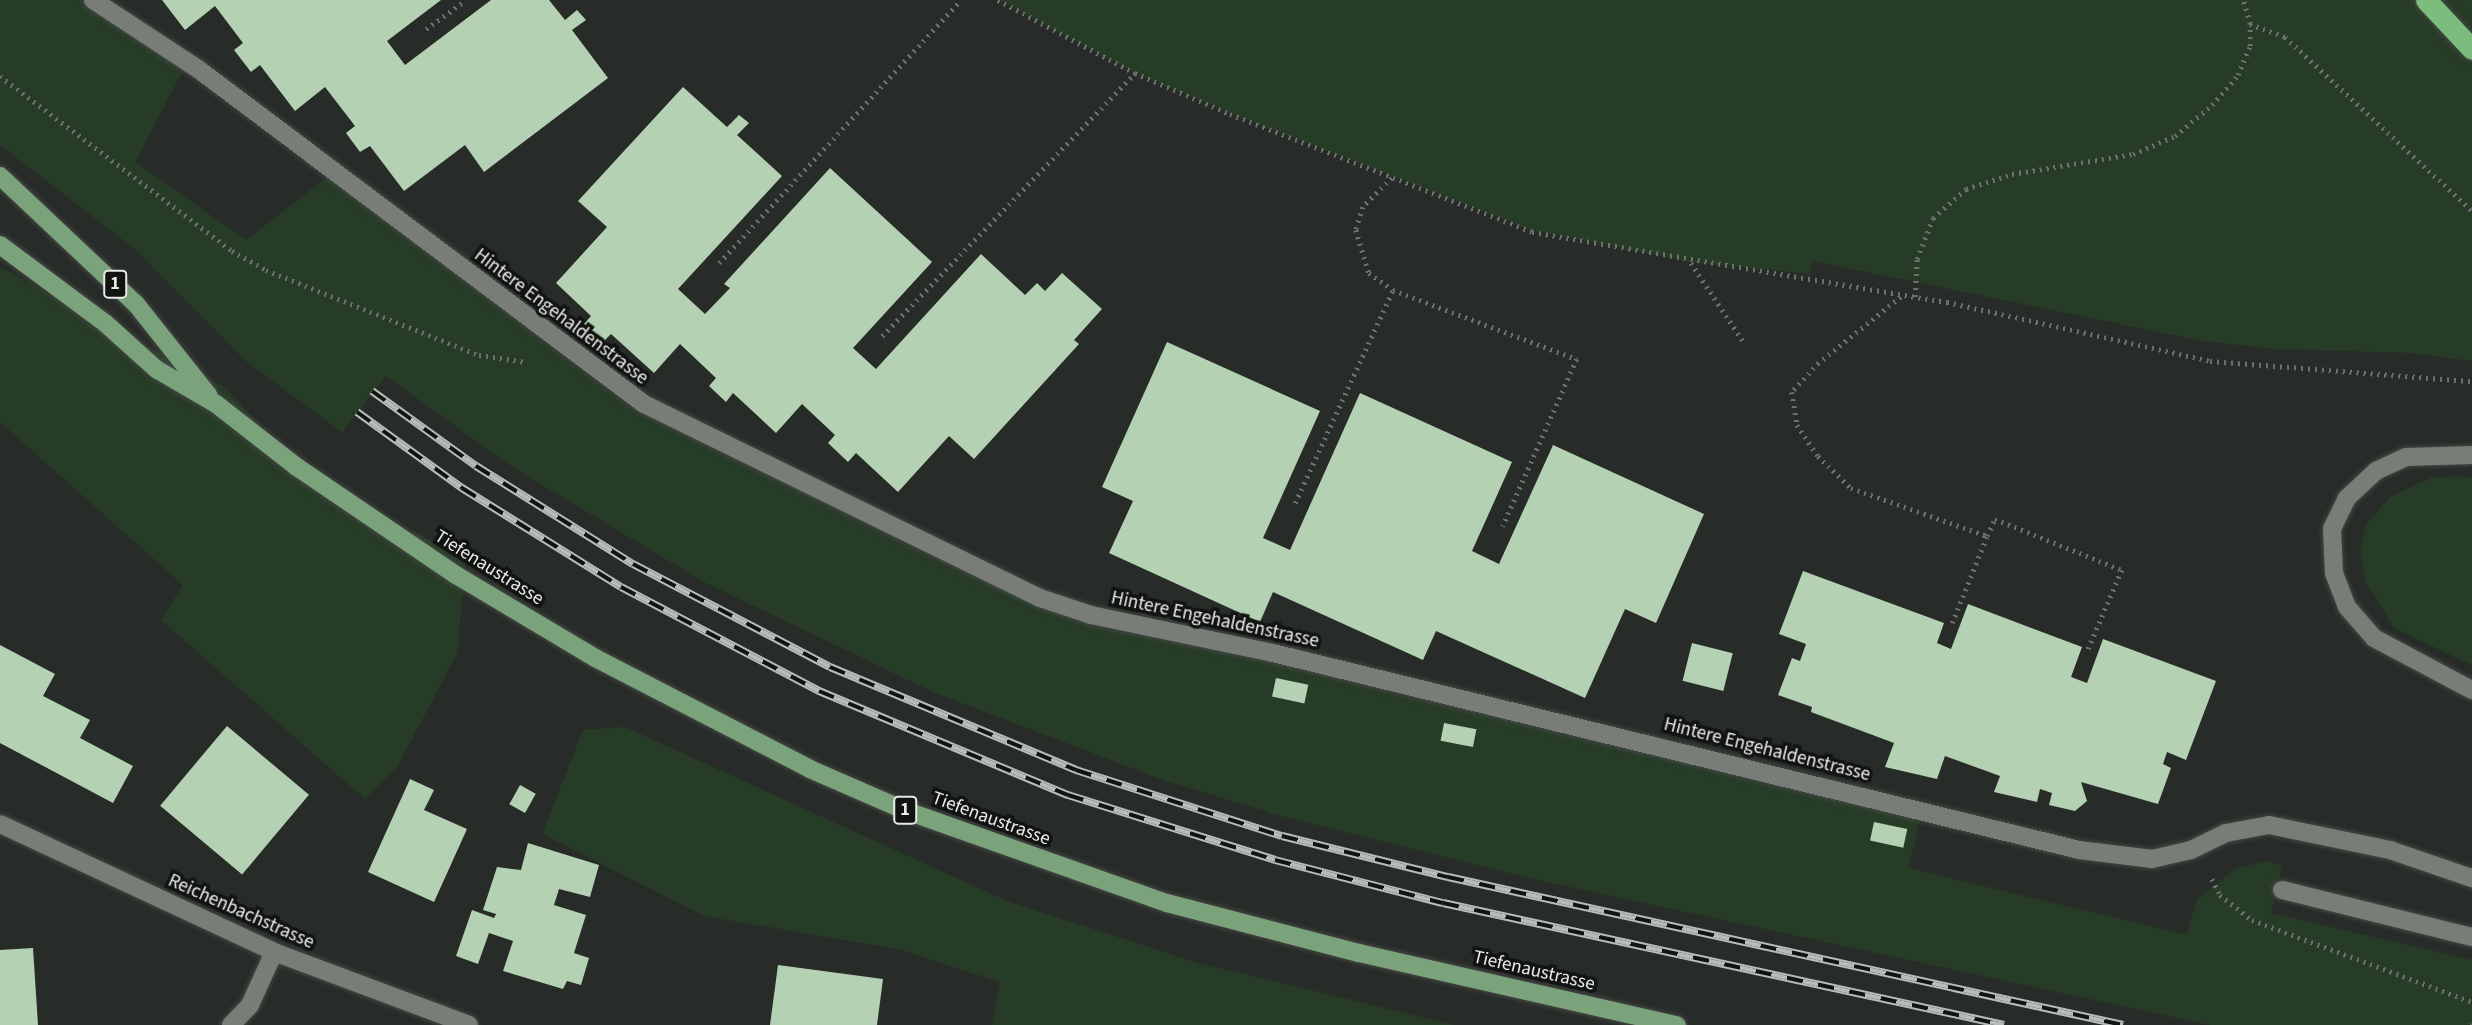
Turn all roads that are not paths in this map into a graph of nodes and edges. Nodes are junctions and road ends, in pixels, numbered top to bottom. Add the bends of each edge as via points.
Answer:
1 (93, 0) edge
2 (2426, 0) edge
3 (2472, 49) edge
4 (0, 176) edge
5 (0, 245) edge
6 (216, 404) junction
7 (2472, 455) edge
8 (2472, 690) edge
9 (0, 824) edge
10 (2472, 878) edge
11 (2282, 890) dead end
12 (2472, 937) edge
13 (274, 952) junction
14 (458, 1023) edge
15 (231, 1025) edge
16 (1677, 1025) edge

1 - 10 street, Hintere Engehaldenstrasse via 198,69 644,404 1028,592 1091,615 1273,653 2079,850 2152,859 2226,833 2269,825 2390,850
2 - 3 highway
4 - 6 main road, Tiefenaustrasse / 1 via 136,304
5 - 6 main road, Tiefenaustrasse / 1 via 105,323 156,369
6 - 16 main road, Tiefenaustrasse / 1 via 297,467 456,575 595,658 810,769 904,810 1167,903 1359,953
7 - 8 street via 2406,457 2376,471 2347,498 2332,529 2338,584 2347,607 2374,638
9 - 13 street, Reichenbachstrasse
11 - 12 street
13 - 14 street, Reichenbachstrasse
13 - 15 street via 250,1005

